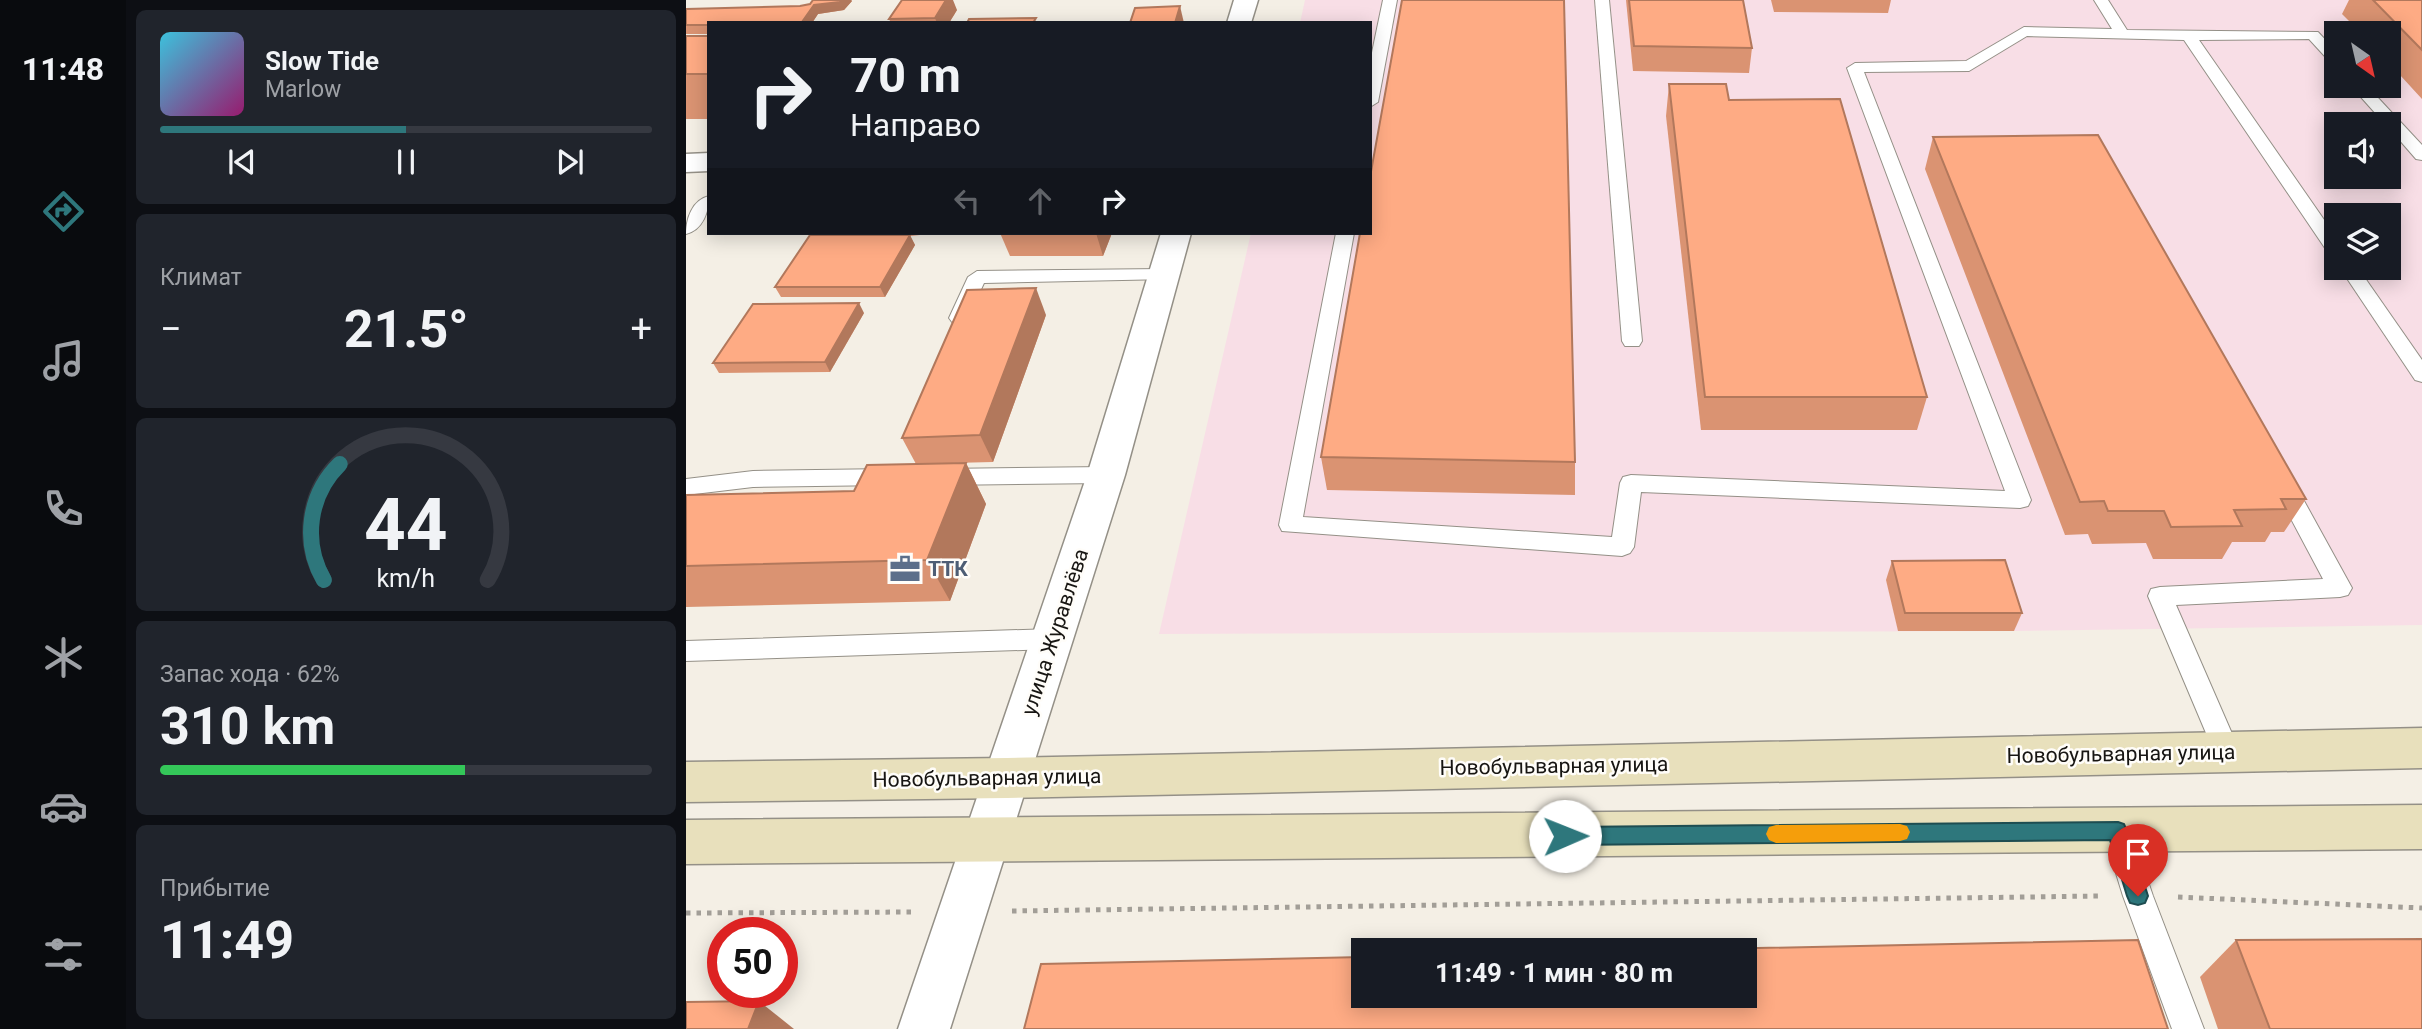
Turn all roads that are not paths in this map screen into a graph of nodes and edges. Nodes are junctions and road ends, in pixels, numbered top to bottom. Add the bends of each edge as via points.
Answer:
1 (1246, 0) edge
2 (1390, 0) edge
3 (1602, 0) edge
4 (2101, 0) edge
5 (1240, 21) edge
6 (2122, 33) junction
7 (2189, 36) junction
8 (2324, 47) edge
9 (1372, 92) edge
10 (2370, 98) edge
11 (2422, 155) edge
12 (707, 162) edge
13 (686, 163) edge
14 (707, 203) edge
15 (686, 229) edge
16 (2324, 233) edge
17 (1175, 235) edge
18 (1345, 235) edge
19 (1163, 275) junction
20 (2356, 280) edge
21 (950, 340) edge
22 (1632, 341) dead end
23 (2422, 375) edge
24 (2274, 467) edge
25 (1106, 475) junction
26 (686, 487) edge
27 (1052, 639) junction
28 (686, 650) edge
29 (2422, 748) edge
30 (2227, 752) junction
31 (1007, 778) junction
32 (686, 782) edge
33 (2422, 827) edge
34 (2118, 831) junction
35 (986, 841) junction
36 (686, 842) edge
37 (924, 1029) edge
38 (2188, 1029) edge

1 - 5 street
2 - 9 lane
3 - 22 lane
4 - 6 lane
6 - 7 lane
6 - 18 lane via 2024,31 1969,66 1855,68 2020,500 1631,483 1622,547 1290,525
7 - 8 lane via 2313,35
7 - 16 lane
10 - 11 lane
12 - 13 street
14 - 15 lane
17 - 19 street, улица Журавлёва
19 - 21 lane via 976,277
19 - 25 street, улица Журавлёва
20 - 23 lane
24 - 30 lane via 2340,588 2160,596
25 - 26 lane via 753,479
25 - 27 street, улица Журавлёва
27 - 28 lane
27 - 31 street, улица Журавлёва
29 - 30 main road, Новобульварная улица
30 - 31 main road, Новобульварная улица
31 - 32 main road, Новобульварная улица
31 - 35 street, улица Журавлёва
33 - 34 main road
34 - 35 main road
34 - 38 lane
35 - 36 main road
35 - 37 street, улица Журавлёва

